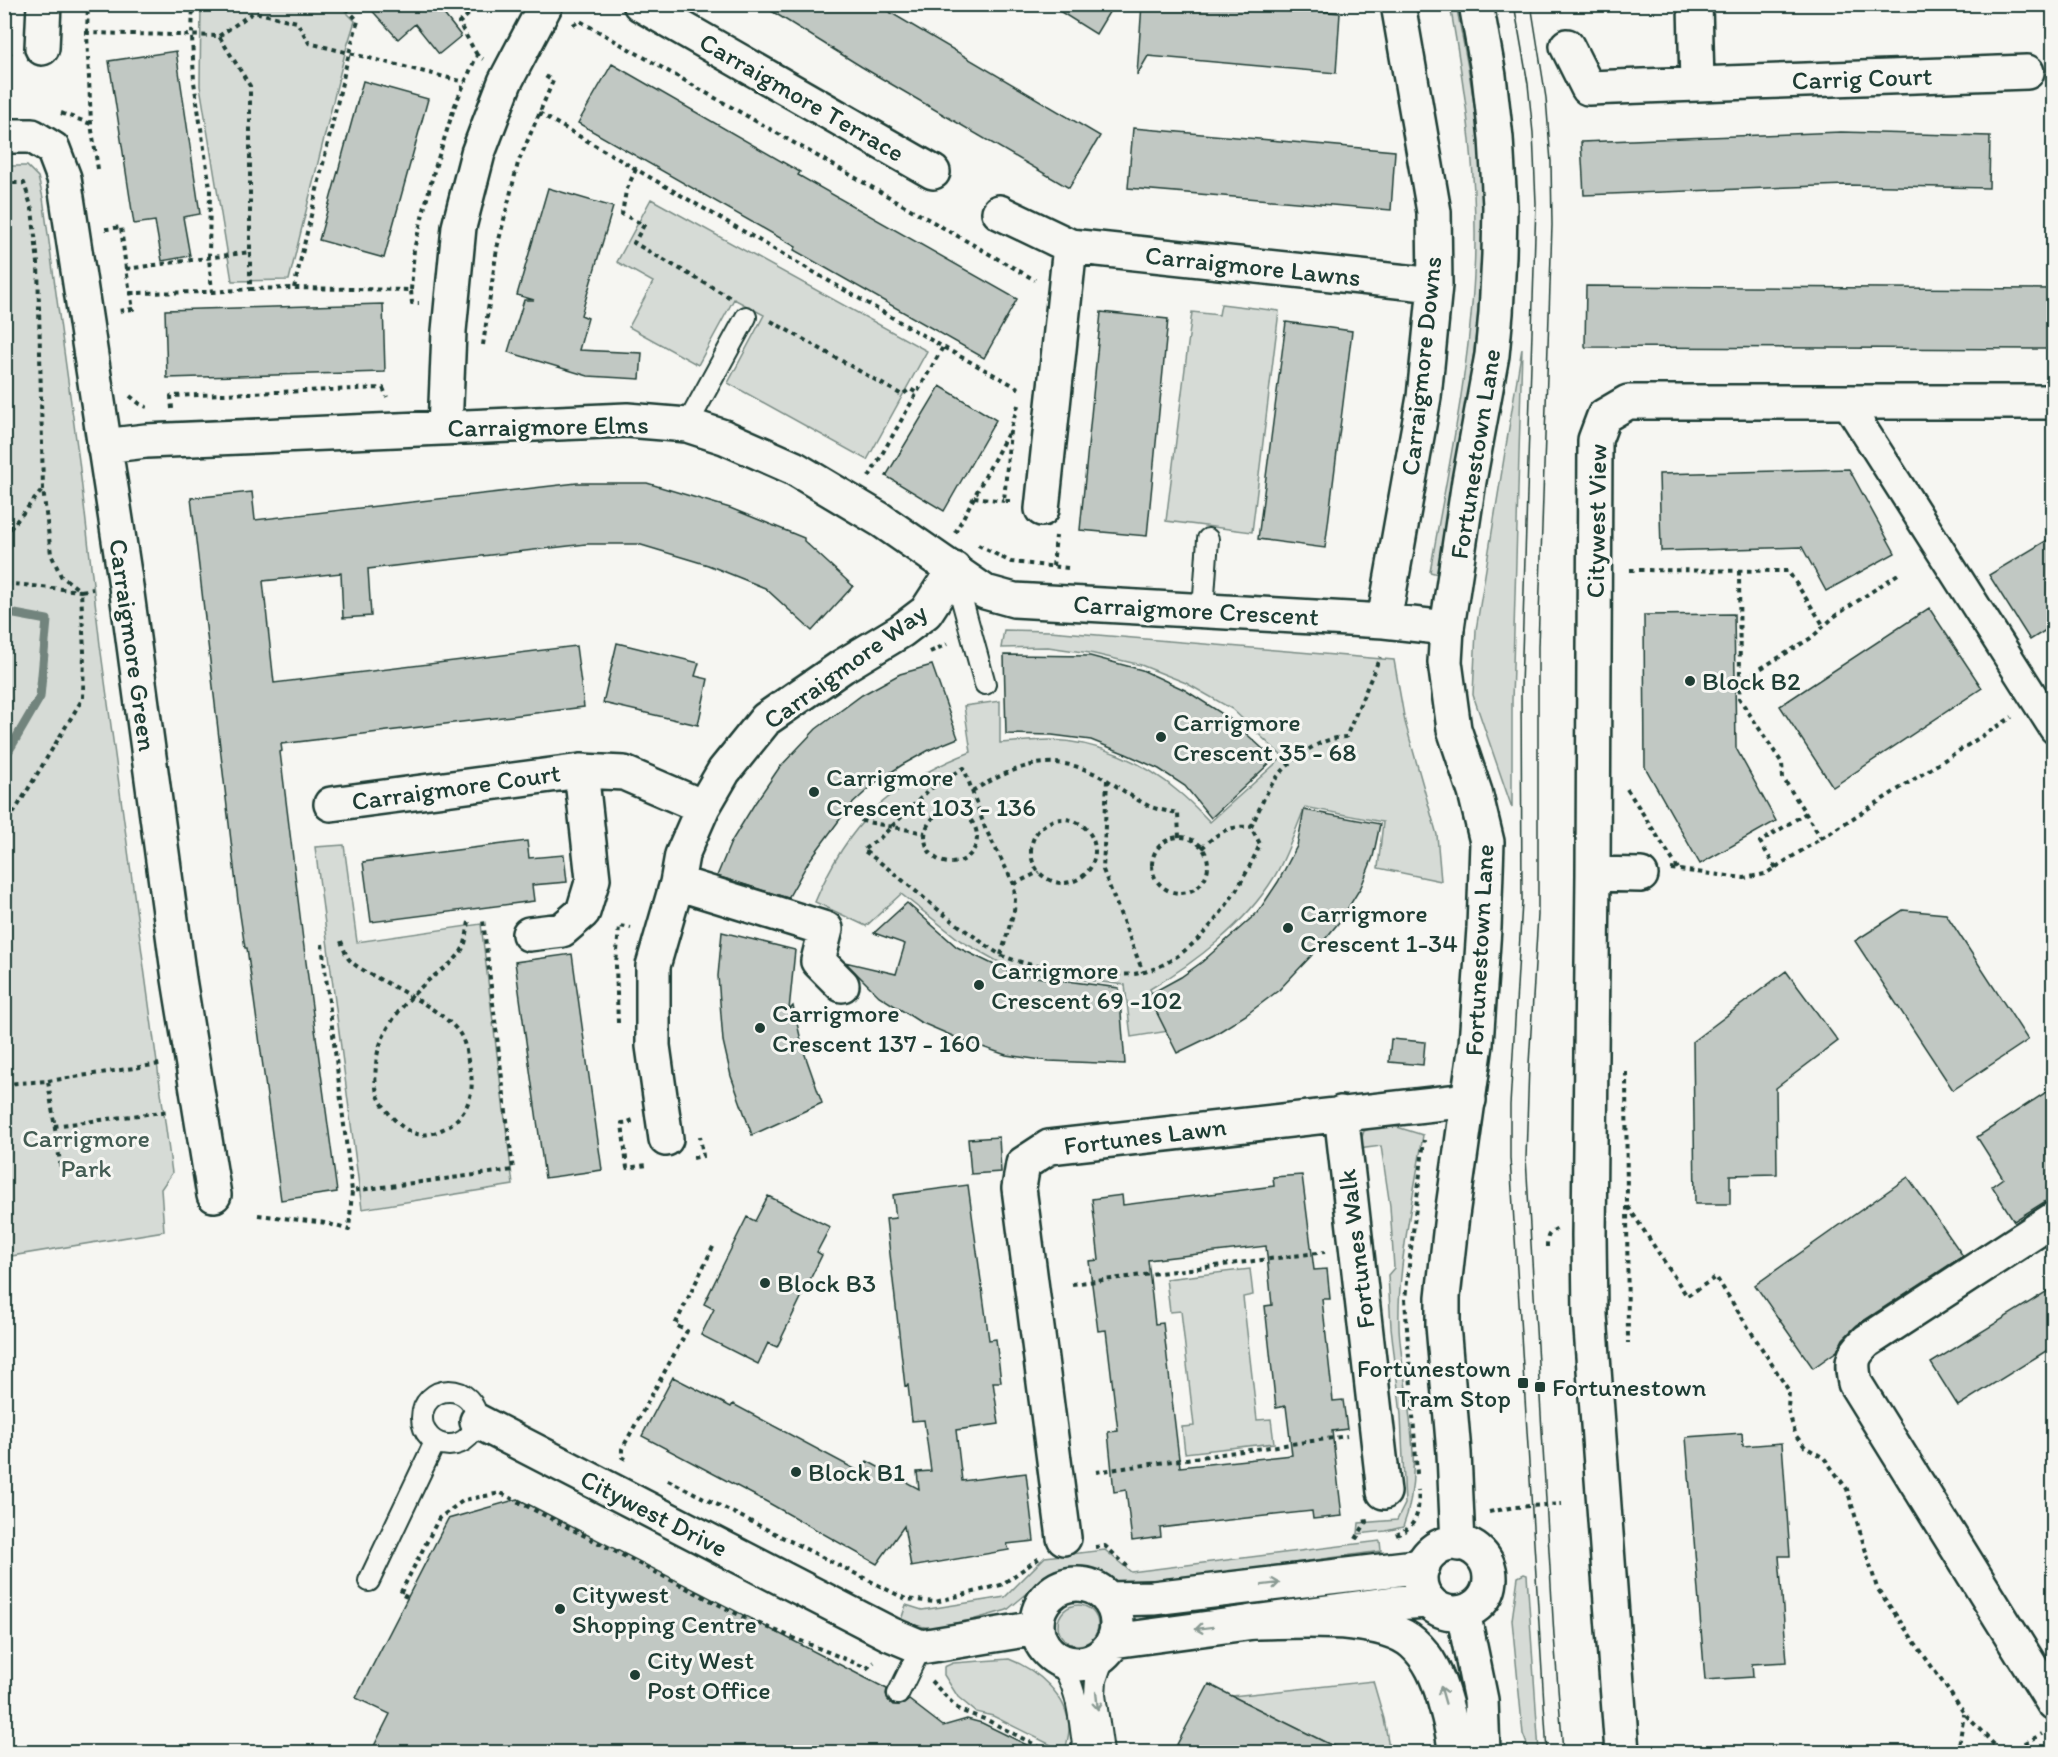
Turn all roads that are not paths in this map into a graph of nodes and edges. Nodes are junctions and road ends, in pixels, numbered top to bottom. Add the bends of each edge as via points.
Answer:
1 (44, 4) edge
2 (546, 4) edge
3 (640, 4) edge
4 (1398, 4) edge
5 (1476, 4) edge
6 (1695, 4) edge
7 (1567, 46) dead end
8 (42, 48) dead end
9 (2027, 72) dead end
10 (1697, 84) junction
11 (4, 136) edge
12 (933, 172) dead end
13 (999, 212) dead end
14 (1070, 246) junction
15 (1436, 285) junction
16 (746, 317) dead end
17 (1846, 402) junction
18 (2054, 402) edge
19 (687, 425) junction
20 (445, 428) junction
21 (104, 446) junction
22 (1042, 509) dead end
23 (1208, 539) dead end
24 (954, 569) junction
25 (1203, 610) junction
26 (1384, 621) junction
27 (1447, 628) junction
28 (985, 684) dead end
29 (2054, 729) edge
30 (581, 771) junction
31 (331, 804) dead end
32 (703, 807) junction
33 (1651, 872) road end
34 (1593, 874) junction
35 (677, 883) junction
36 (529, 934) dead end
37 (842, 985) dead end
38 (1469, 1100) junction
39 (1341, 1113) junction
40 (666, 1139) dead end
41 (214, 1195) dead end
42 (2054, 1218) edge
43 (477, 1421) junction
44 (435, 1442) junction
45 (1375, 1503) road end
46 (1064, 1538) dead end
47 (1458, 1544) junction
48 (1423, 1566) junction
49 (369, 1581) dead end
50 (1108, 1599) junction
51 (1429, 1601) junction
52 (1463, 1612) junction
53 (1252, 1622) junction
54 (1037, 1628) junction
55 (1109, 1646) junction
56 (921, 1647) junction
57 (1058, 1660) junction
58 (898, 1694) dead end
59 (2049, 1719) edge
60 (1084, 1752) edge
61 (1103, 1752) edge
62 (1455, 1752) edge
63 (1483, 1752) edge
64 (1622, 1752) edge

1 - 8 street
2 - 20 street via 505,82 478,153 459,227
3 - 12 street, Carraigmore Terrace
4 - 15 street, Carraigmore Downs via 1434,212
5 - 27 street, Fortunestown Lane via 1495,126 1499,255 1492,355
6 - 10 street
7 - 10 street, Carrig Court via 1588,88
9 - 10 street, Carrig Court
11 - 21 street, Carraigmore Green via 32,136 53,148 64,178
13 - 14 street, Carraigmore Lawns
14 - 15 street, Carraigmore Lawns
14 - 22 street
15 - 26 street, Carraigmore Downs via 1424,397
16 - 19 lane
17 - 18 street, Citywest View
17 - 29 street
17 - 34 street, Citywest View via 1628,402 1604,416 1595,440
19 - 20 street, Carraigmore Elms via 627,420
19 - 24 street, Carraigmore Elms via 794,468
20 - 21 street, Carraigmore Elms
21 - 41 street, Carraigmore Green via 179,979
23 - 25 lane
24 - 25 street, Carraigmore Crescent via 985,592 1014,600
24 - 28 lane
24 - 32 street, Carraigmore Way via 926,612 901,632 766,719 724,771
25 - 26 street, Carraigmore Crescent
26 - 27 street, Carraigmore Crescent
27 - 38 street, Fortunestown Lane via 1445,662 1454,729 1475,792 1486,842 1482,963
30 - 31 street, Carraigmore Court
30 - 32 street, Carraigmore Court via 624,773
30 - 36 street, Carraigmore Court via 592,879 583,912 562,930
32 - 35 street, Carraigmore Way via 682,855
33 - 34 street
34 - 64 street, Citywest View via 1590,1315
35 - 37 street via 826,929 818,961
35 - 40 street, Carraigmore Way via 653,966 653,1046
38 - 39 street, Fortunes Lawn
38 - 47 street, Fortunestown Lane via 1443,1297
39 - 45 street, Fortunes Walk
39 - 46 street, Fortunes Lawn via 1049,1147 1023,1164 1019,1188
42 - 59 street via 1866,1341 1856,1352 1852,1369 1855,1383
43 - 44 lane via 461,1443
43 - 44 lane via 473,1404 460,1392 434,1395 423,1408 422,1418 423,1427
43 - 56 street, Citywest Drive
44 - 49 lane
47 - 48 street via 1436,1549
47 - 52 street via 1468,1546 1485,1560 1490,1581 1482,1601
50 -> 48 street via 1153,1598
48 - 51 street via 1421,1584
50 - 54 street via 1087,1586 1062,1587 1042,1604
50 - 55 street via 1116,1619
51 - 52 street via 1445,1612
51 - 53 street
52 - 63 street via 1481,1700
53 -> 55 street
62 -> 53 street via 1440,1685 1426,1658 1407,1639 1389,1630 1360,1624
54 - 56 street
54 - 57 street via 1044,1647
55 - 57 street via 1084,1664
55 -> 61 lane via 1096,1680 1095,1695
56 - 58 lane
57 - 60 lane via 1071,1681

